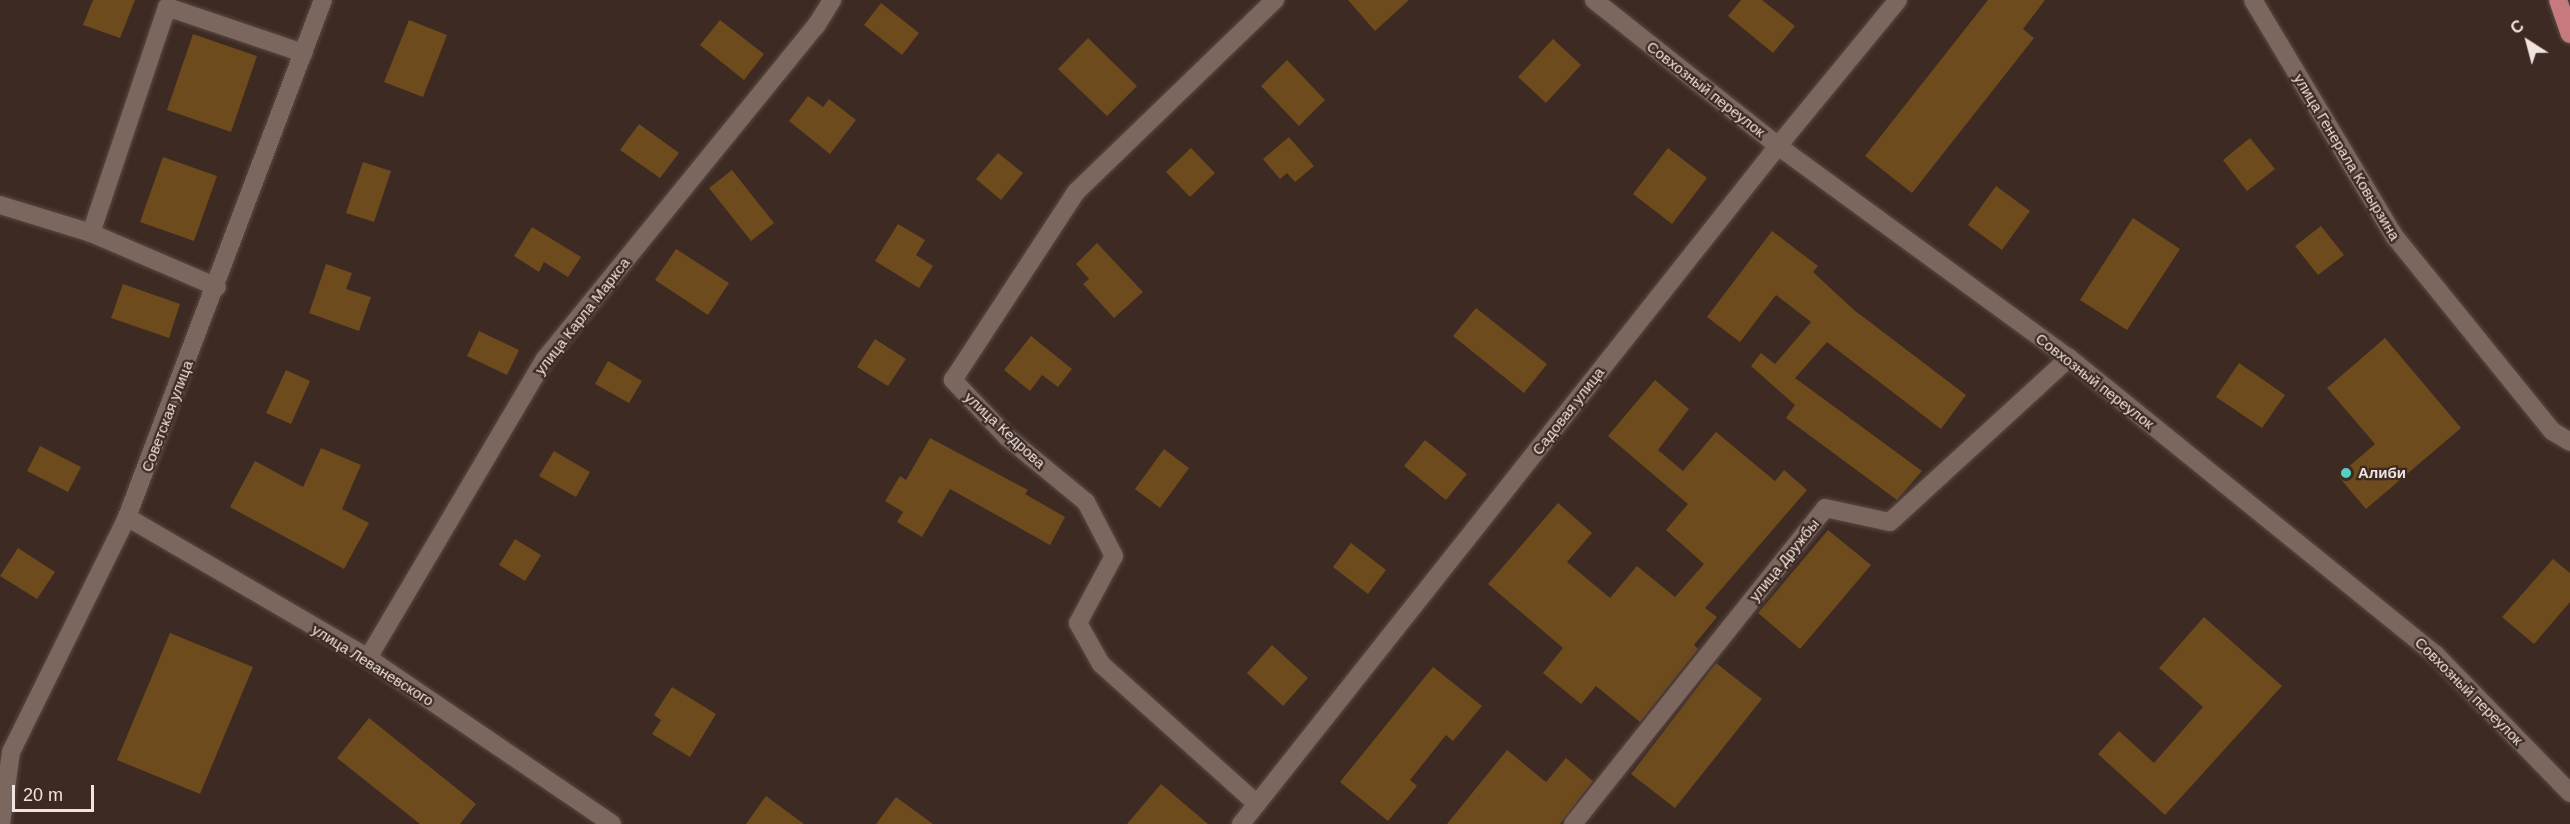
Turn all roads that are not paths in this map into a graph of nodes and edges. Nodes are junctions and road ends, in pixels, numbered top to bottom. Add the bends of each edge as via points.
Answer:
1 (323, 0) edge
2 (832, 0) edge
3 (1275, 0) edge
4 (1594, 0) edge
5 (1898, 0) edge
6 (2253, 0) edge
7 (2558, 0) edge
8 (2570, 34) edge
9 (303, 53) junction
10 (1778, 146) junction
11 (0, 205) edge
12 (91, 233) junction
13 (217, 287) junction
14 (2069, 358) junction
15 (2570, 442) edge
16 (128, 517) junction
17 (368, 658) junction
18 (8, 741) edge
19 (2570, 793) edge
20 (1257, 804) junction
21 (1, 824) edge
22 (612, 824) edge
23 (1240, 824) edge
24 (1574, 824) edge

1 - 9 street, Советская улица
2 - 17 street, улица Карла Маркса via 816,26 545,359
3 - 20 street, улица Кедрова via 1076,192 953,380 1007,437 1086,502 1114,556 1078,623 1101,664
4 - 10 street, Совхозный переулок
5 - 10 street, Садовая улица
6 - 15 street, улица Генерала Ковырзина via 2395,237 2552,431
7 - 8 main road
9 - 12 street via 167,7
9 - 13 street, Советская улица
10 - 14 street, Совхозный переулок
10 - 20 street, Садовая улица
11 - 12 street
12 - 13 street
13 - 16 street, Советская улица
14 - 19 street, Совхозный переулок via 2435,654
14 - 24 street, улица Дружбы via 1890,522 1826,508
16 - 17 street, улица Леваневского
16 - 18 street, Советская улица
17 - 22 street, улица Леваневского
18 - 21 street, Советская улица
20 - 23 street, Садовая улица

